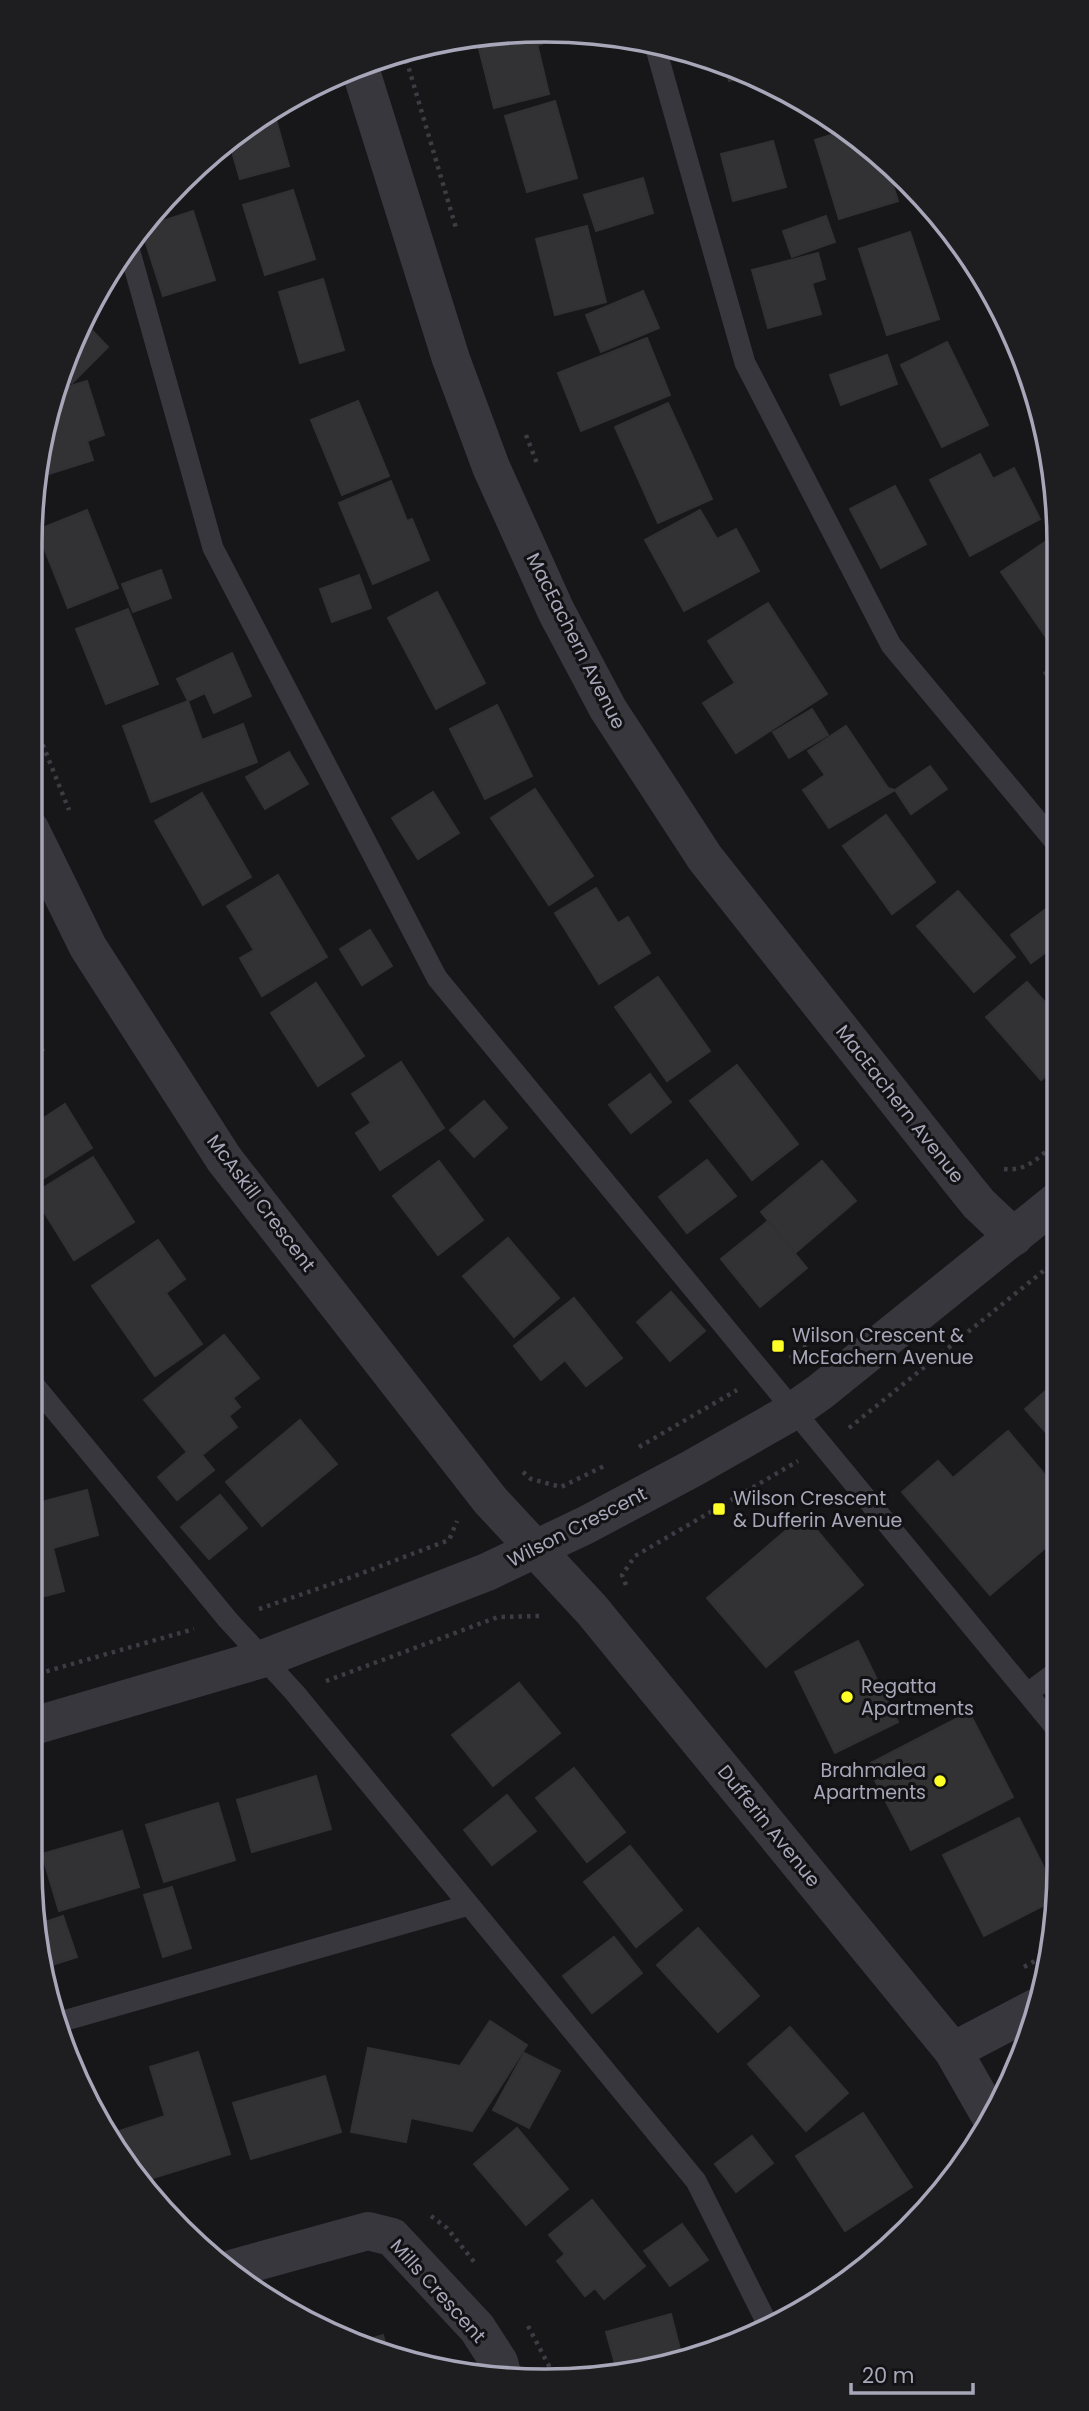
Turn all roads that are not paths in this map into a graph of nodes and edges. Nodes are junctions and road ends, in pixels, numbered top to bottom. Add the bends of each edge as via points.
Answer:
1 (658, 55) edge
2 (362, 76) edge
3 (132, 258) edge
4 (1047, 832) edge
5 (42, 853) edge
6 (1047, 1209) edge
7 (1014, 1237) junction
8 (42, 1395) edge
9 (793, 1411) junction
10 (536, 1548) junction
11 (265, 1658) junction
12 (1047, 1679) edge
13 (1028, 1693) junction
14 (1047, 1717) edge
15 (42, 1723) edge
16 (469, 1905) junction
17 (1025, 2013) edge
18 (66, 2020) edge
19 (953, 2051) junction
20 (985, 2108) edge
21 (242, 2267) edge
22 (765, 2318) edge
23 (500, 2367) edge

1 - 4 lane via 745,363 891,645
2 - 7 street, MacEachern Avenue via 450,359 491,467 556,611 608,709 705,858 979,1204
3 - 9 lane via 213,548 437,978
5 - 10 street, McAskill Crescent via 88,947 224,1159 490,1500
6 - 7 street, Wilson Crescent
7 - 9 street, Wilson Crescent
8 - 11 lane via 228,1620
9 - 10 street, Wilson Crescent
9 - 13 lane
10 - 11 street, Wilson Crescent via 487,1572
10 - 19 street, Dufferin Avenue via 592,1610
11 - 15 street, Wilson Crescent
11 - 16 lane
12 - 13 lane
13 - 14 lane
16 - 18 lane
16 - 22 lane via 696,2180
17 - 19 street
19 - 20 street, Dufferin Avenue
21 - 23 street, Mills Crescent via 368,2231 392,2237 478,2328

